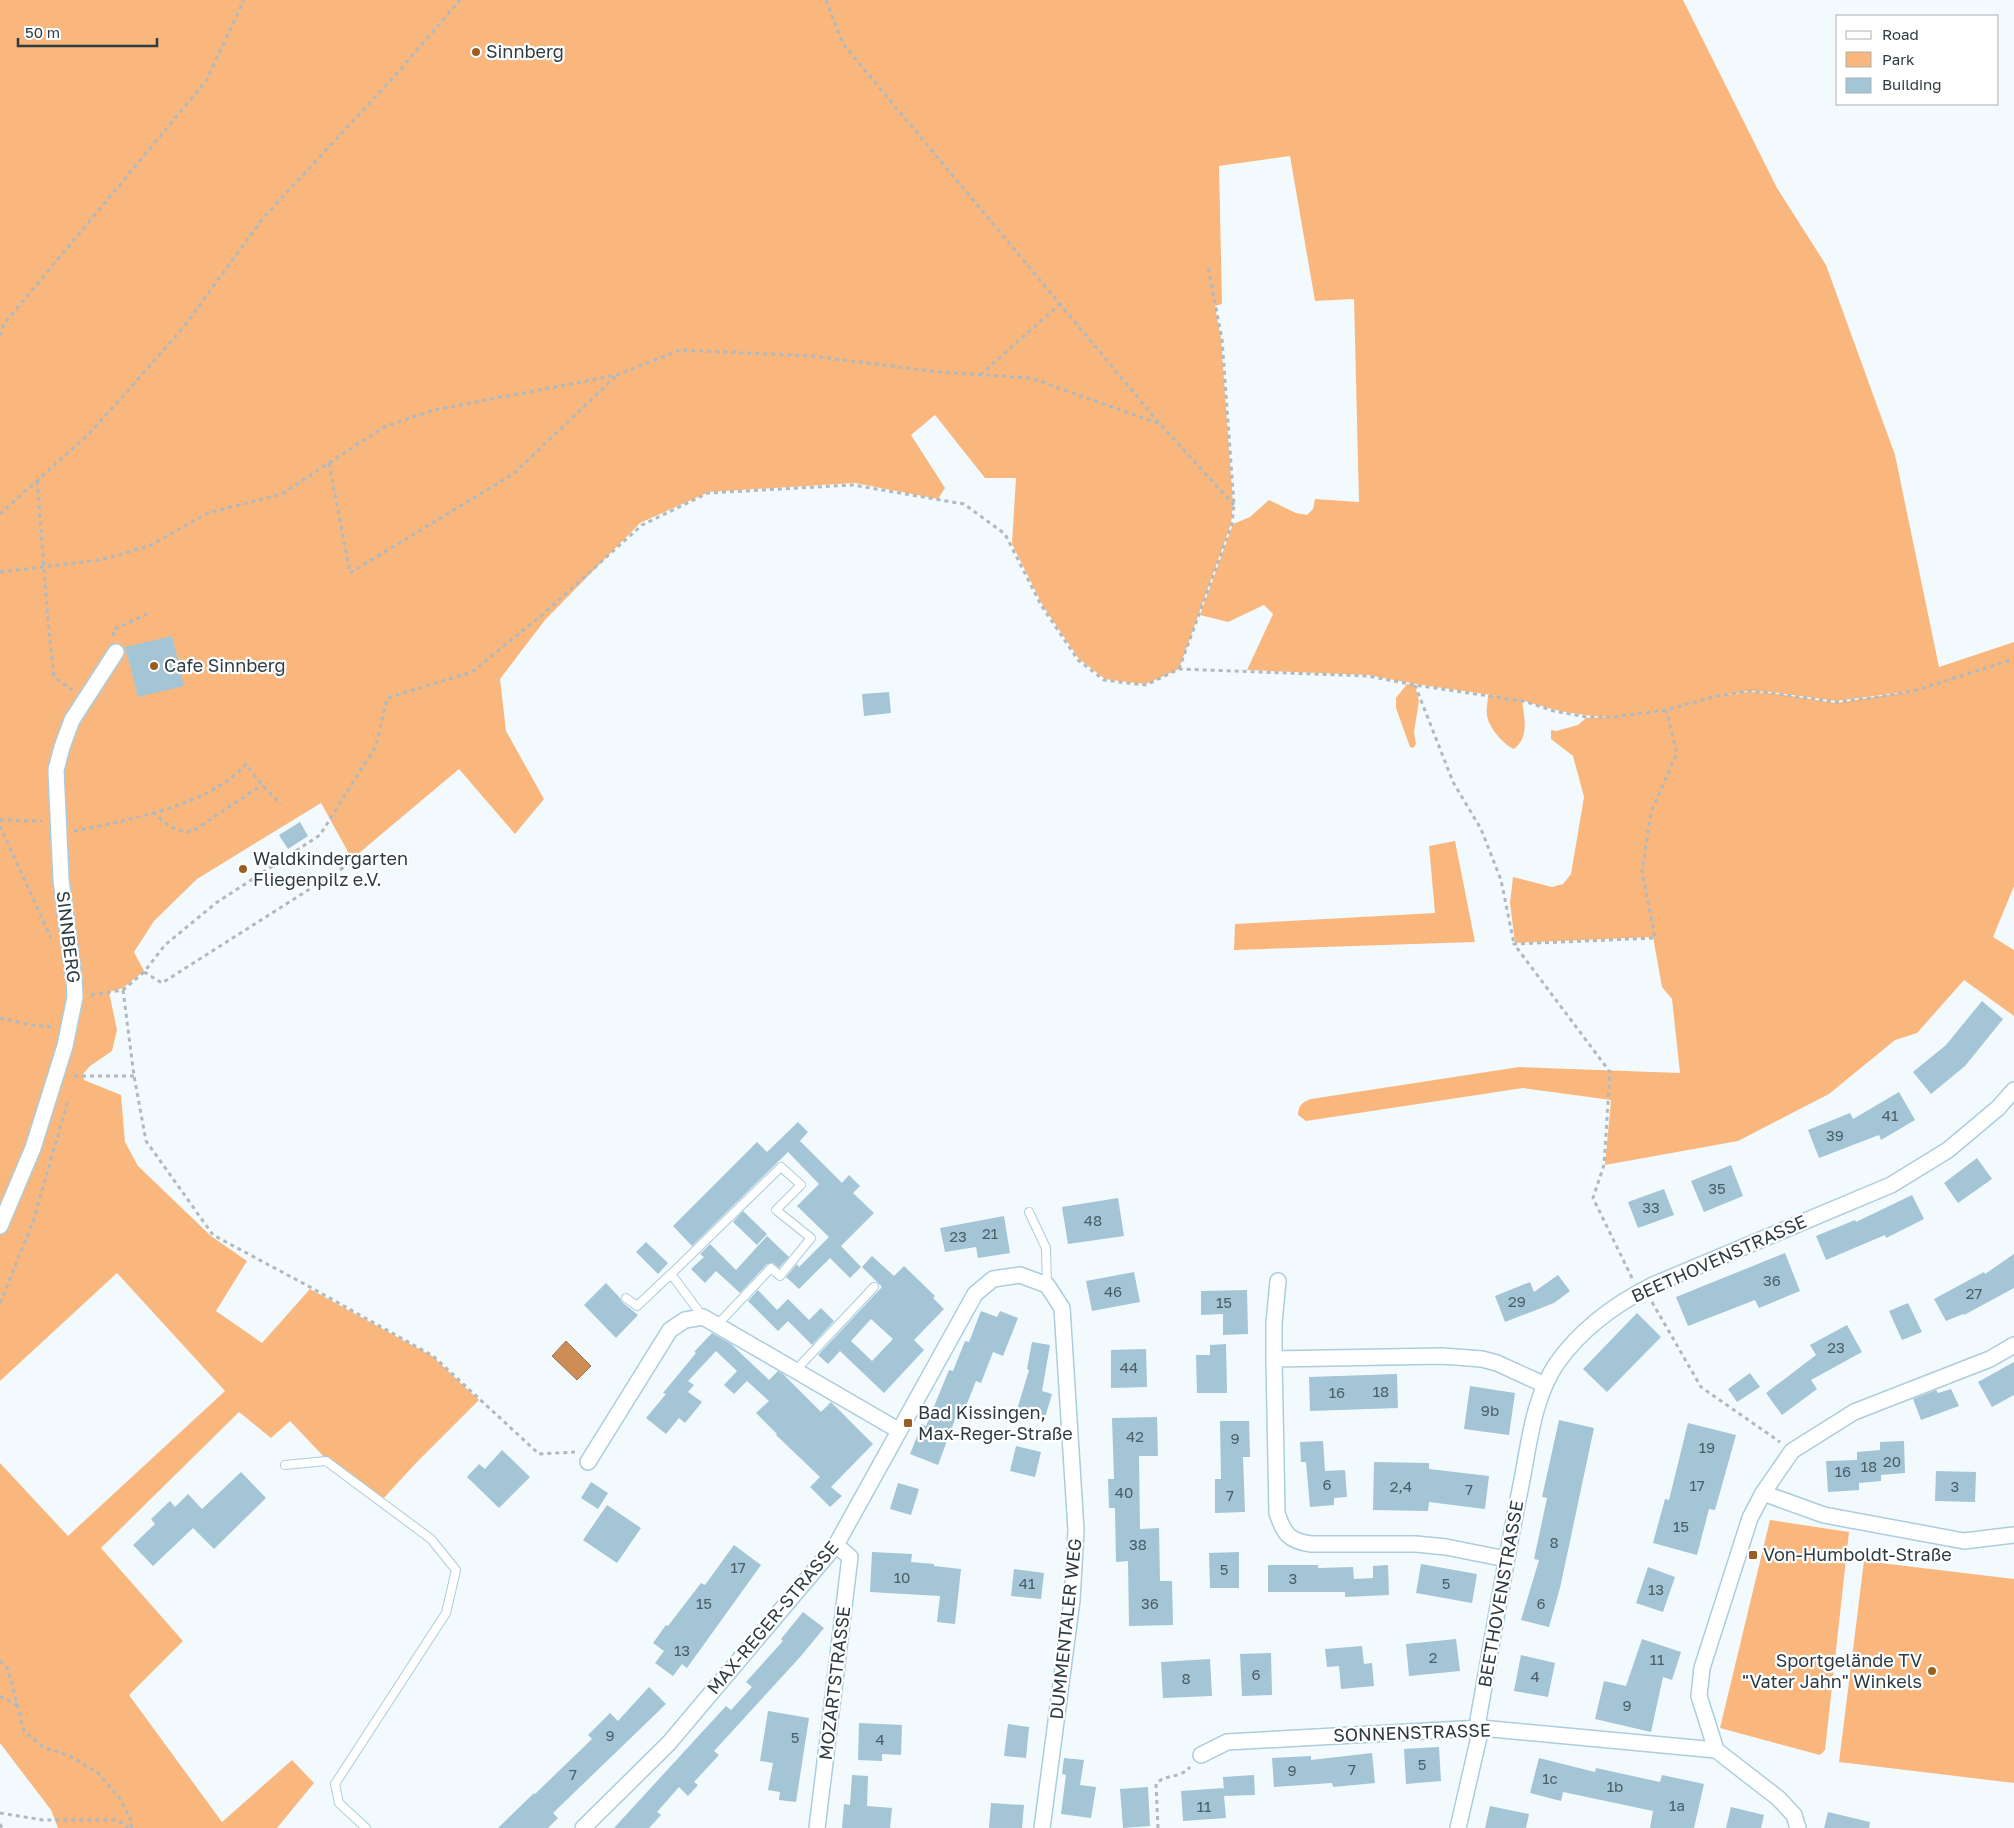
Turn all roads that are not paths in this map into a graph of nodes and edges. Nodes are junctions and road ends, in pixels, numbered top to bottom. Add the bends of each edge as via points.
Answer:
1 (116, 652) road end
2 (2014, 1090) edge
3 (1029, 1212) dead end
4 (0, 1226) edge
5 (671, 1274) junction
6 (1278, 1281) dead end
7 (1047, 1285) junction
8 (874, 1287) dead end
9 (626, 1298) dead end
10 (703, 1317) junction
11 (717, 1325) junction
12 (2014, 1345) edge
13 (1274, 1359) junction
14 (795, 1371) junction
15 (1545, 1385) junction
16 (898, 1430) junction
17 (592, 1456) road end
18 (285, 1465) dead end
19 (1763, 1493) junction
20 (2014, 1535) edge
21 (836, 1545) junction
22 (1506, 1559) junction
23 (1481, 1728) junction
24 (1716, 1750) junction
25 (1200, 1755) road end
26 (366, 1828) edge
27 (583, 1828) edge
28 (817, 1828) edge
29 (1042, 1828) edge
30 (1458, 1828) edge
31 (1798, 1828) edge

1 - 4 street, SINNBERG via 72,720 56,770 61,880 75,997 65,1046 33,1148
2 - 15 street, BEETHOVENSTRASSE via 1998,1108 1948,1150 1891,1185 1621,1302 1575,1340
3 - 7 lane via 1046,1248
5 - 9 lane via 637,1306
5 - 10 lane
5 - 11 lane via 781,1167 801,1185 776,1210 811,1238 780,1276 771,1268
6 - 13 street
7 - 16 street, MAX-REGER-STRASSE via 1020,1275 993,1279 975,1294
7 - 29 street, DUMMENTALER WEG via 1062,1308 1076,1530 1072,1600
8 - 14 lane
10 - 11 street
10 - 17 street via 685,1320 670,1330
11 - 14 street
12 - 19 street via 1990,1359 1854,1412 1792,1451
13 - 15 street via 1468,1358 1497,1363
13 - 22 street via 1277,1513 1284,1532 1300,1543 1416,1544
14 - 16 street
15 - 22 street, BEETHOVENSTRASSE via 1536,1411
16 - 21 street, MAX-REGER-STRASSE
18 - 26 lane via 326,1461 431,1539 456,1570 446,1613 335,1784 339,1803
19 - 20 street via 1824,1515 1964,1540
19 - 24 street via 1741,1543 1702,1668 1699,1696
21 - 27 street, MAX-REGER-STRASSE via 669,1743
21 - 28 street, MOZARTSTRASSE via 850,1557
22 - 23 street, BEETHOVENSTRASSE via 1478,1720
23 - 24 street, SONNENSTRASSE
23 - 25 street, SONNENSTRASSE via 1227,1742
23 - 30 street, BEETHOVENSTRASSE
24 - 31 street via 1778,1798 1794,1815

